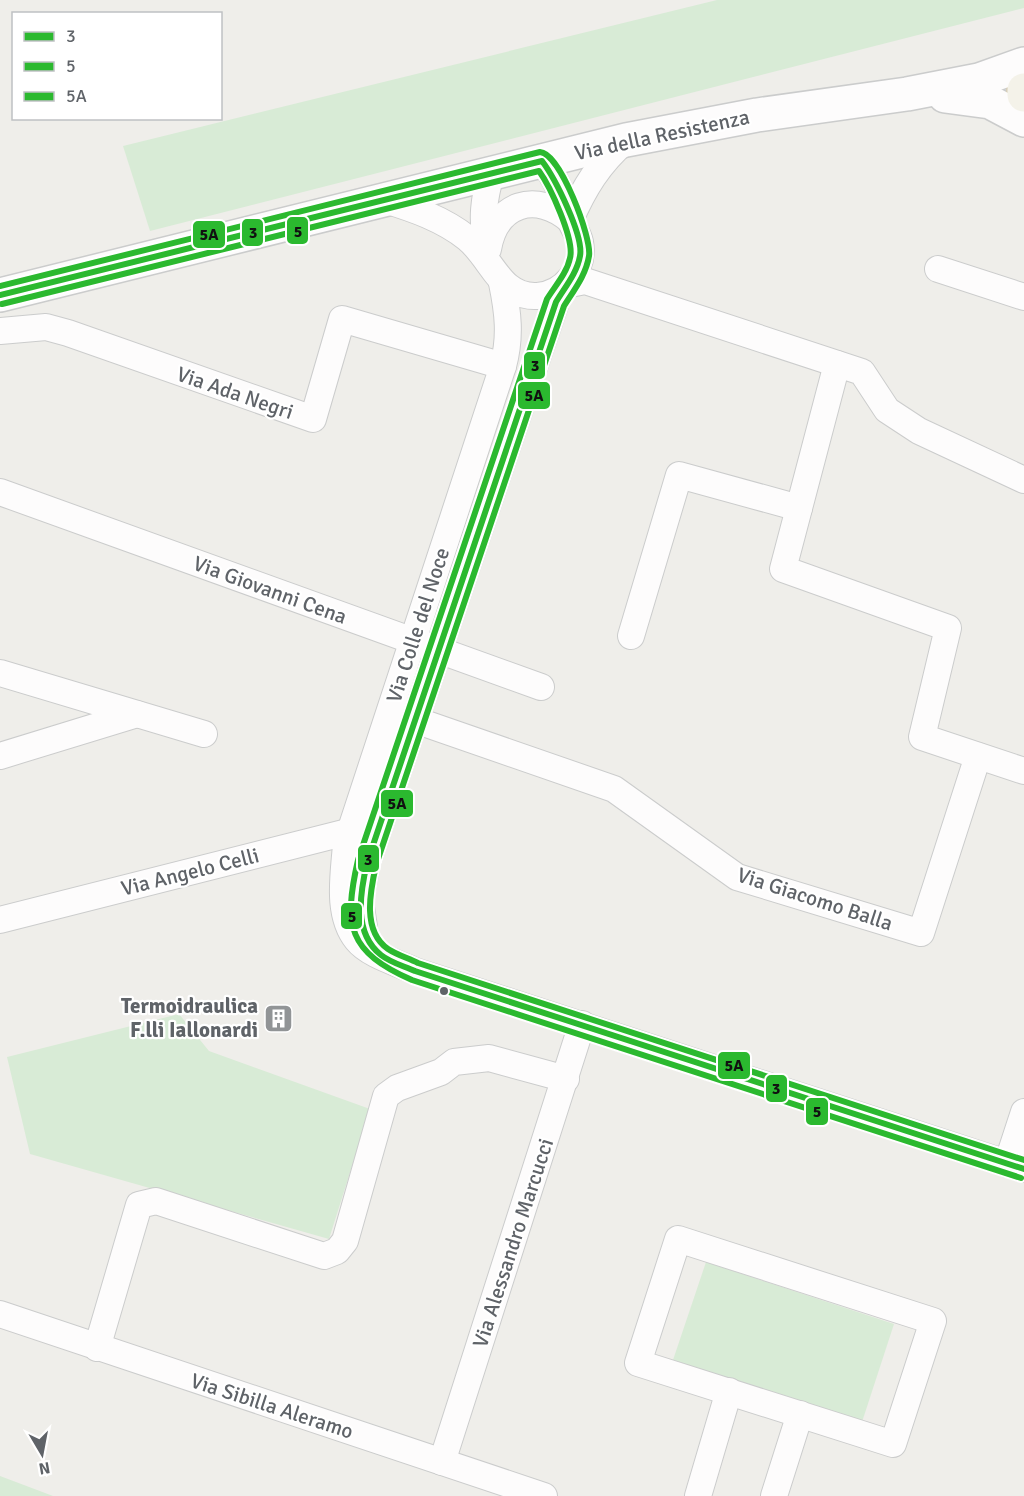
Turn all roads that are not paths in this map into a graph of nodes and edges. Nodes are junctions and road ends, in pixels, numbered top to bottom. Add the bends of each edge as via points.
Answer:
1 (1024, 64) edge
2 (1024, 90) edge
3 (907, 94) junction
4 (1024, 94) edge
5 (1024, 120) edge
6 (626, 140) junction
7 (542, 161) junction
8 (491, 174) junction
9 (385, 200) junction
10 (570, 220) junction
11 (581, 245) junction
12 (494, 266) junction
13 (938, 269) dead end
14 (565, 285) junction
15 (624, 293) junction
16 (0, 295) edge
17 (1024, 297) edge
18 (0, 331) edge
19 (837, 364) junction
20 (503, 366) junction
21 (1024, 480) edge
22 (0, 492) edge
23 (799, 508) junction
24 (630, 636) dead end
25 (412, 641) junction
26 (439, 650) junction
27 (0, 673) edge
28 (541, 687) dead end
29 (137, 714) junction
30 (415, 720) junction
31 (204, 734) dead end
32 (0, 756) edge
33 (978, 756) junction
34 (1024, 771) edge
35 (380, 824) junction
36 (350, 832) junction
37 (0, 920) edge
38 (380, 955) junction
39 (582, 1024) junction
40 (566, 1079) junction
41 (1024, 1112) edge
42 (1016, 1166) edge
43 (0, 1314) edge
44 (97, 1348) junction
45 (729, 1391) junction
46 (800, 1414) junction
47 (442, 1462) junction
48 (544, 1496) edge
49 (698, 1496) edge
50 (774, 1496) edge

1 - 3 street, Via della Resistenza via 979,80
2 - 4 main road
3 - 5 street, Via della Resistenza via 981,99
3 - 6 street, Via della Resistenza via 757,115
6 - 7 street, Via della Resistenza
6 - 10 street via 596,171
7 - 8 street, Via della Resistenza
7 - 10 street via 557,180
8 - 9 street, Via della Resistenza
8 - 12 street, Via Colle del Noce via 482,226
9 - 12 street via 447,225 467,238
9 - 16 street, Via della Resistenza
10 - 11 street
10 - 12 street via 551,207 522,205 501,219 494,229
11 - 14 street, Via Colle del Noce via 576,270
11 - 15 street via 595,270
12 - 14 street via 512,290 529,296 552,293
12 - 20 street, Via Colle del Noce via 509,324
13 - 17 street
14 - 15 street via 585,281
14 - 26 street, Via Colle del Noce
15 - 19 street
18 - 20 street, Via Ada Negri via 46,327 68,333 313,419 342,319
19 - 21 street via 862,372 887,410 919,431
19 - 23 street
20 - 25 street, Via Colle del Noce
22 - 25 street, Via Giovanni Cena
23 - 24 street via 679,475
23 - 33 street via 783,569 948,628 922,737
25 - 26 street, Via Giovanni Cena
25 - 36 street, Via Colle del Noce
26 - 28 street, Via Giovanni Cena
26 - 30 street, Via Colle del Noce
27 - 29 street
29 - 31 street
29 - 32 street
30 - 33 street, Via Giacomo Balla via 615,789 737,877 921,933
30 - 35 street, Via Colle del Noce
33 - 34 street
35 - 36 street, Via Angelo Celli
35 - 38 street, Via Colle del Noce via 360,902 366,933
36 - 37 street, Via Angelo Celli
36 - 38 street, Via Colle del Noce via 342,892 348,921 357,941
38 - 39 street, Via Colle del Noce via 415,971
39 - 40 street, Via Alessandro Marcucci
39 - 42 street, Via Colle del Noce
40 - 44 street via 489,1058 454,1062 441,1072 386,1096 345,1241 337,1251 324,1256 156,1201 139,1205
40 - 47 street, Via Alessandro Marcucci
41 - 42 street
43 - 44 street, Via Sibilla Aleramo
44 - 47 street, Via Sibilla Aleramo
45 - 46 street
45 - 46 street via 638,1363 678,1239 933,1320 893,1444
45 - 49 street
46 - 50 street
47 - 48 street, Via Sibilla Aleramo

